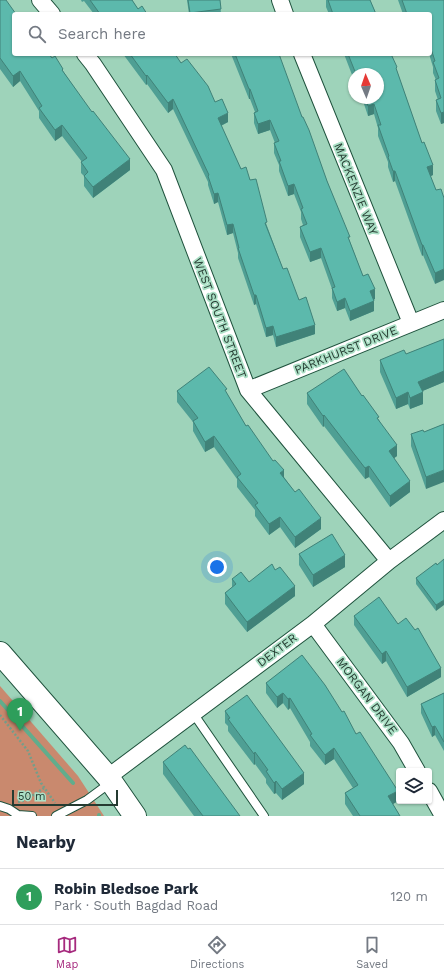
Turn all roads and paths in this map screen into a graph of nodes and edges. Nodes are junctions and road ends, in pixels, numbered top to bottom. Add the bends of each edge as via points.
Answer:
1 (40, 0) edge
2 (280, 0) edge
3 (50, 12) edge
4 (284, 12) edge
5 (87, 56) edge
6 (303, 56) edge
7 (444, 310) edge
8 (411, 324) junction
9 (248, 390) junction
10 (444, 520) edge
11 (389, 561) junction
12 (313, 624) junction
13 (0, 653) edge
14 (193, 713) junction
15 (0, 715) edge
16 (415, 768) edge
17 (109, 780) junction
18 (44, 788) junction
19 (432, 796) edge
20 (13, 801) dead end
21 (55, 803) dead end
22 (0, 806) edge
23 (17, 815) edge
24 (32, 816) edge
25 (56, 816) edge
26 (135, 816) edge
27 (264, 816) edge
28 (443, 816) edge

1 - 3 street
2 - 4 street
5 - 9 street, WEST SOUTH STREET via 164,170
6 - 8 street, MACKENZIE WAY
7 - 8 street, PARKHURST DRIVE
8 - 9 street, PARKHURST DRIVE
9 - 11 street, WEST SOUTH STREET
10 - 11 street, DEXTER
11 - 12 street, DEXTER
12 - 14 street, DEXTER
12 - 16 street, MORGAN DRIVE via 401,743
13 - 17 main road
14 - 17 street, DEXTER
14 - 27 lane
15 - 18 path via 28,751
17 - 25 lane via 87,800
17 - 26 main road
18 - 20 path via 26,800
18 - 21 path
19 - 28 street
22 - 23 lane
23 - 24 lane

